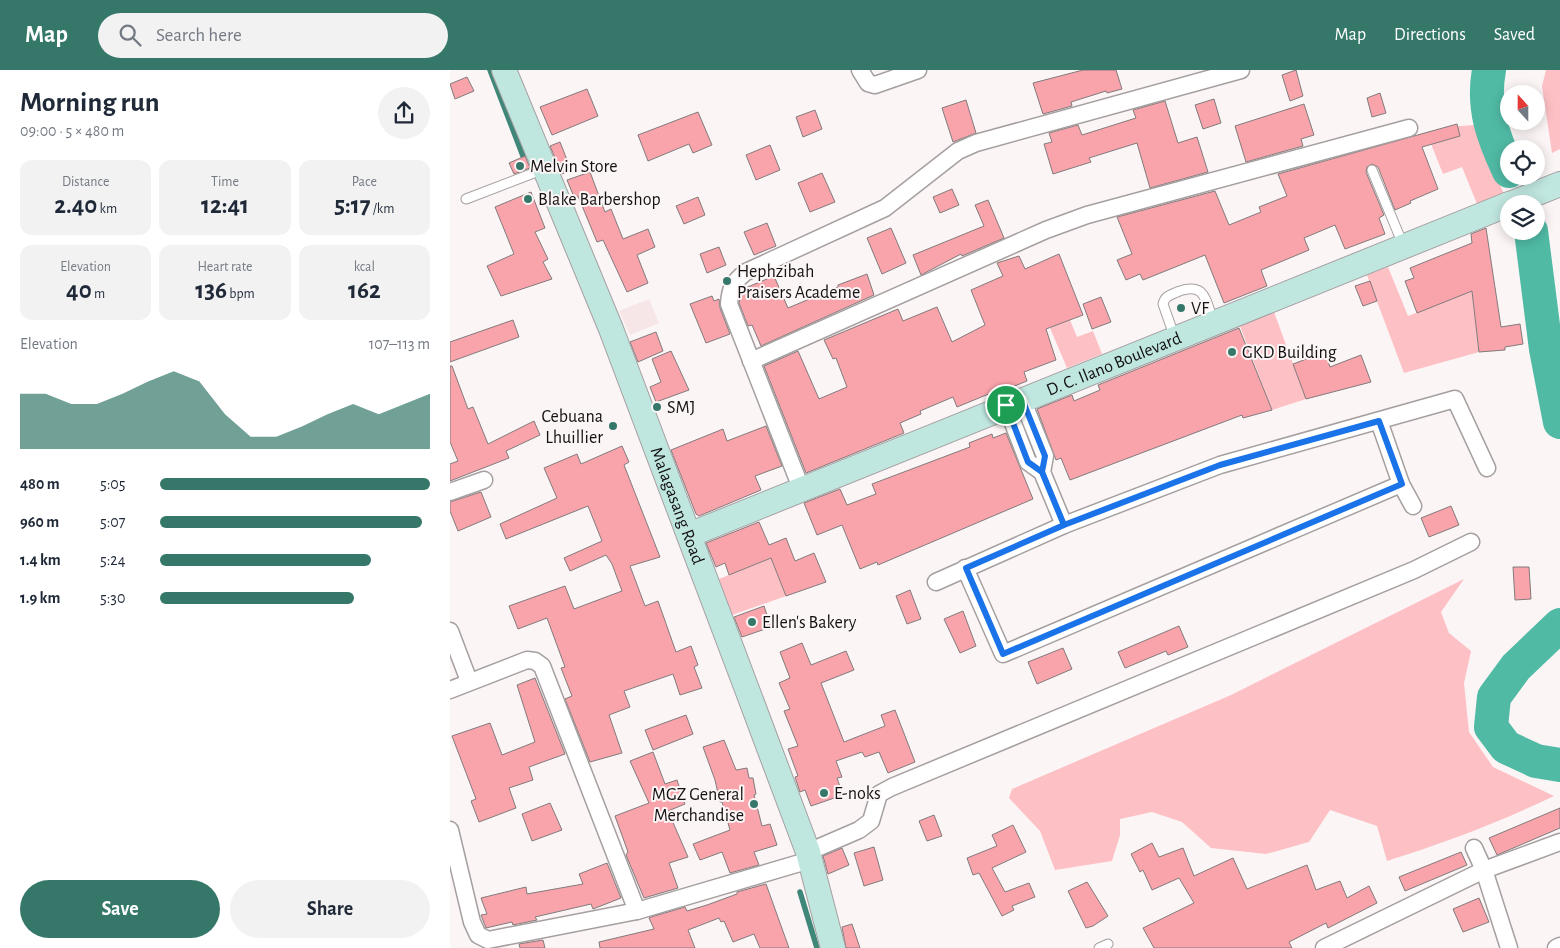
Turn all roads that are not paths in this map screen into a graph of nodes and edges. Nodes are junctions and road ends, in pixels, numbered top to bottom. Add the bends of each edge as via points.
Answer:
1 (504, 70) edge
2 (860, 70) edge
3 (918, 70) edge
4 (1241, 70) edge
5 (1409, 128) dead end
6 (544, 169) junction
7 (1372, 170) dead end
8 (1556, 186) edge
9 (1533, 195) edge
10 (466, 199) dead end
11 (1500, 208) edge
12 (1404, 247) junction
13 (1214, 323) junction
14 (1175, 339) junction
15 (751, 361) junction
16 (1018, 410) junction
17 (1379, 421) junction
18 (1487, 468) dead end
19 (484, 480) dead end
20 (1402, 484) junction
21 (801, 488) junction
22 (450, 492) edge
23 (1413, 506) dead end
24 (1064, 525) junction
25 (689, 535) junction
26 (1471, 542) dead end
27 (966, 568) junction
28 (936, 582) dead end
29 (450, 631) edge
30 (469, 681) junction
31 (450, 690) edge
32 (450, 830) edge
33 (1558, 845) edge
34 (1474, 848) dead end
35 (809, 856) junction
36 (1484, 870) junction
37 (637, 910) junction
38 (1560, 946) edge
39 (833, 948) edge
40 (1324, 948) edge
41 (1509, 948) edge
42 (1556, 948) edge

1 - 6 main road, Malagasang Road
2 - 3 street via 868,83 874,85
4 - 15 street via 976,143 958,152 885,208 746,272 730,289 729,304
5 - 15 street via 1071,220
6 - 10 lane
6 - 25 main road, Malagasang Road via 611,329
7 - 12 lane
8 - 9 main road, D. C. Ilano Boulevard
11 - 12 main road, D. C. Ilano Boulevard
12 - 13 main road, D. C. Ilano Boulevard
13 - 14 main road, D. C. Ilano Boulevard
13 - 14 lane via 1198,288 1169,296 1162,304
14 - 16 main road, D. C. Ilano Boulevard
15 - 21 street
16 - 21 main road, D. C. Ilano Boulevard
16 - 24 street via 1045,456 1042,472
17 - 18 street via 1455,399
17 - 20 street
17 - 24 street via 1220,465
19 - 22 street
20 - 23 street
20 - 27 street via 1003,654
21 - 25 main road, D. C. Ilano Boulevard
24 - 27 street
25 - 35 main road, Malagasang Road
26 - 35 street via 1378,585 892,787 879,794 871,821
27 - 28 street
29 - 30 street
30 - 31 street
30 - 37 street via 527,660 542,666
32 - 37 street via 472,922 478,935 488,940
33 - 36 street
34 - 36 street
35 - 37 street
35 - 39 main road, Malagasang Road
36 - 40 street
36 - 41 street
38 - 42 street

